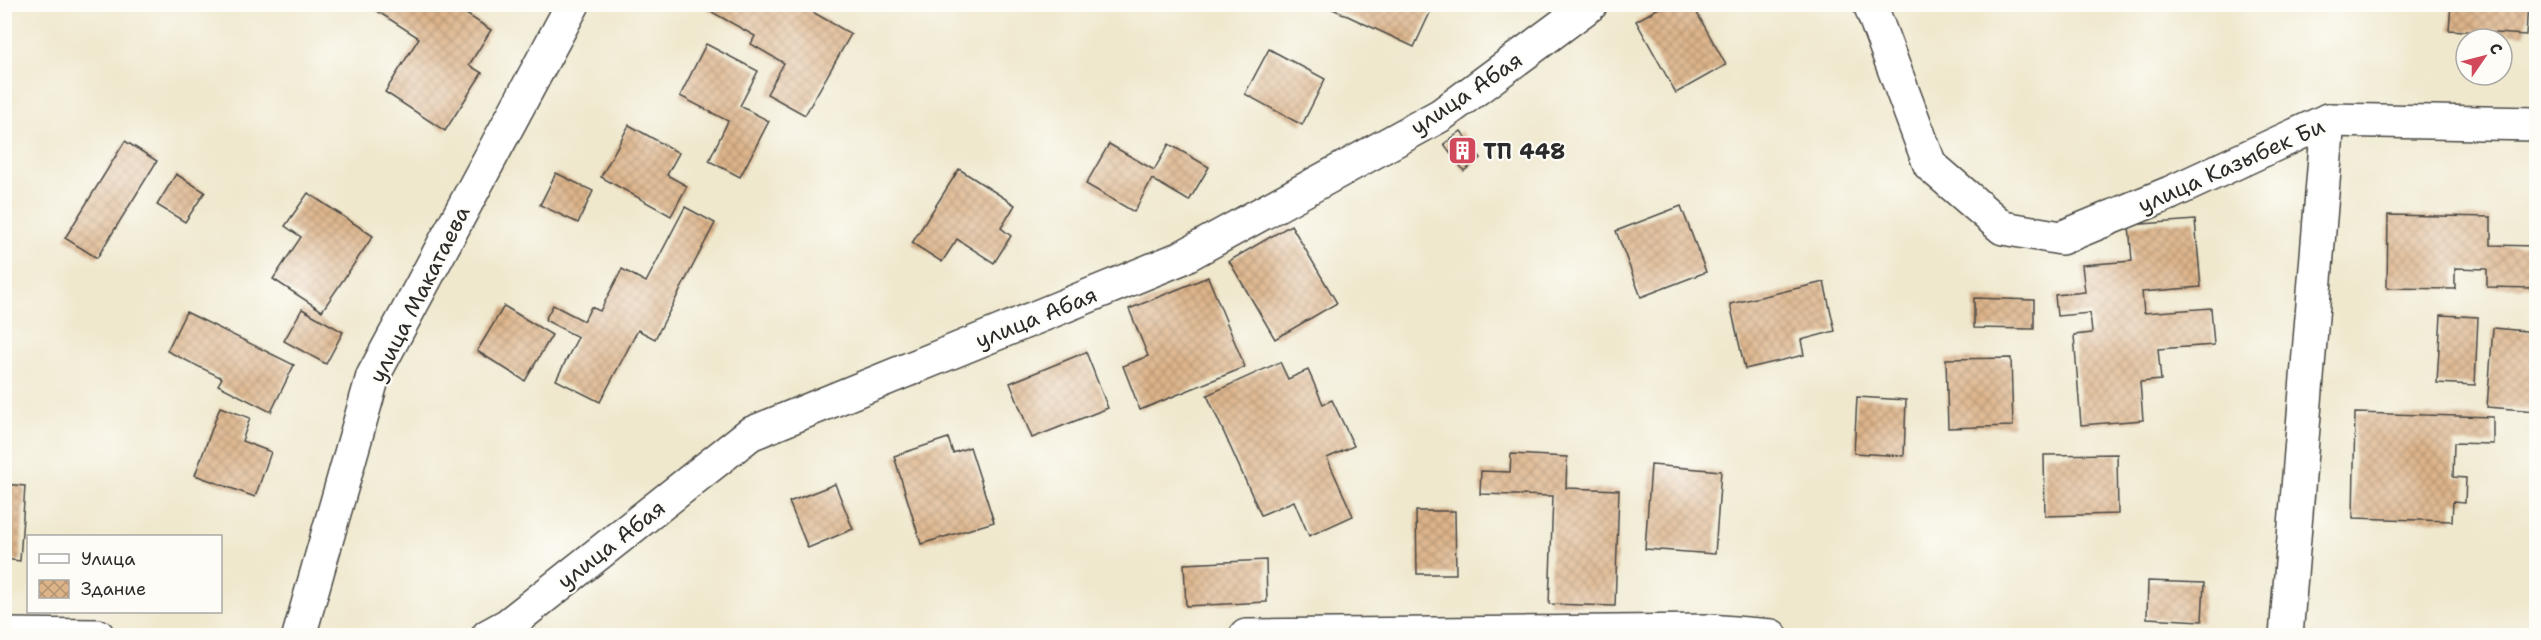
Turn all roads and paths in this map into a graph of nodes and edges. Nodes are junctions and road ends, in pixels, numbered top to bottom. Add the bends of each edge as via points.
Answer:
1 (573, 4) edge
2 (1591, 4) edge
3 (1870, 4) edge
4 (2328, 120) junction
5 (2536, 124) edge
6 (4, 635) edge
7 (98, 636) edge
8 (299, 636) edge
9 (488, 636) edge
10 (1246, 636) edge
11 (1771, 636) edge
12 (2286, 636) edge

1 - 8 street, улица Макатаева via 374,376
2 - 9 street, улица Абая via 1441,115 1179,258 750,434 508,625
3 - 4 street, улица Казыбек Би via 1930,165 2003,228 2061,238
4 - 5 street, улица Казыбек Би
4 - 12 street
6 - 7 street
10 - 11 street via 1710,631

